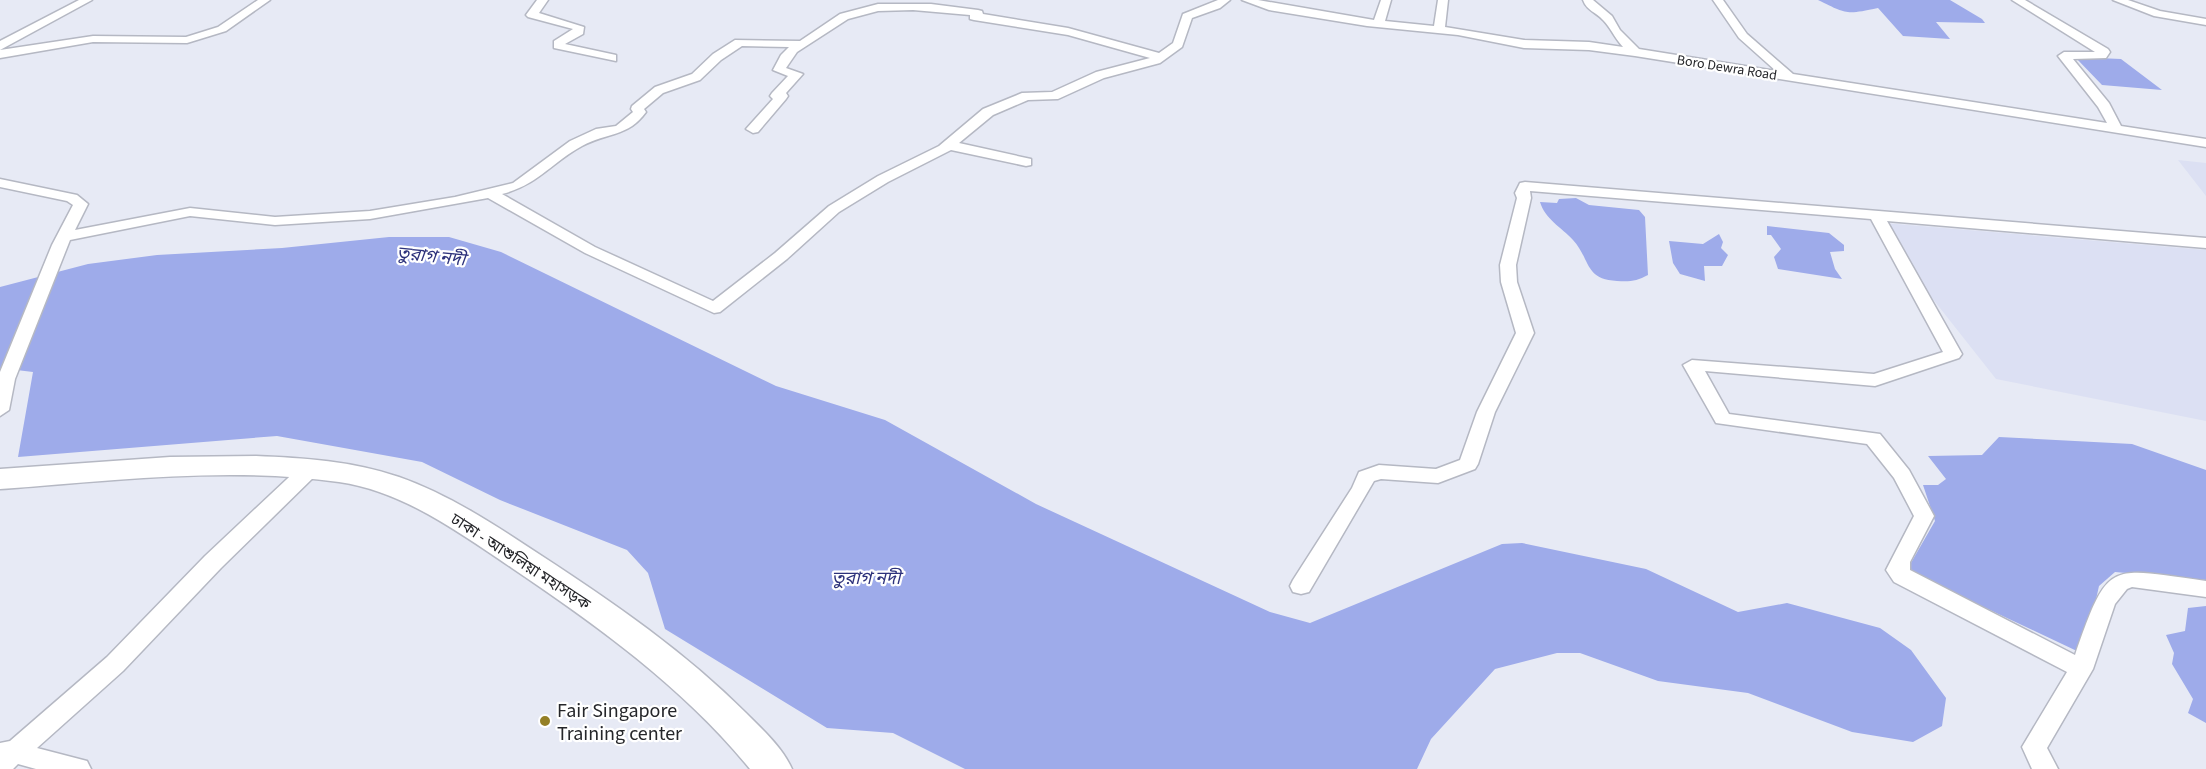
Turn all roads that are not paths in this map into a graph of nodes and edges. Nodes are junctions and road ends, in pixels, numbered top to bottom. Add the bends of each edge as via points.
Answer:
1 (87, 0) edge
2 (265, 0) edge
3 (543, 0) edge
4 (958, 0) edge
5 (1225, 0) edge
6 (1247, 0) edge
7 (1386, 0) edge
8 (1443, 0) edge
9 (1588, 0) edge
10 (1718, 0) edge
11 (2017, 0) edge
12 (2118, 0) edge
13 (938, 7) junction
14 (2205, 21) edge
15 (1379, 24) junction
16 (1439, 30) junction
17 (798, 44) junction
18 (0, 46) edge
19 (1635, 52) junction
20 (0, 54) edge
21 (1160, 57) junction
22 (612, 58) dead end
23 (1790, 77) junction
24 (2116, 128) junction
25 (753, 129) dead end
26 (2206, 143) edge
27 (949, 145) junction
28 (1026, 162) dead end
29 (0, 183) edge
30 (489, 193) junction
31 (1877, 216) junction
32 (62, 241) junction
33 (2206, 243) edge
34 (0, 410) edge
35 (310, 469) junction
36 (0, 479) edge
37 (1301, 586) dead end
38 (2206, 589) edge
39 (2081, 669) junction
40 (5, 755) edge
41 (78, 769) edge
42 (773, 769) edge
43 (2045, 769) edge

1 - 18 street
2 - 20 street via 228,26 196,38 139,42 93,39
3 - 22 street via 532,15 578,27 579,32 558,46
4 - 13 street
5 - 21 street via 1187,16 1178,45
6 - 15 street, Boro Dewra Road via 1279,9
7 - 15 street
8 - 16 street
9 - 19 street
10 - 23 street via 1743,36
11 - 24 street via 2104,52 2064,56 2104,106
12 - 14 street via 2158,14
13 - 17 street via 864,10 837,20 813,39
13 - 21 street via 1119,43
15 - 16 street, Boro Dewra Road
16 - 19 street, Boro Dewra Road via 1524,44
17 - 25 street via 787,53 778,70 797,74
17 - 30 street via 739,42 696,77 651,95 628,125 575,144 519,186
19 - 23 street, Boro Dewra Road
21 - 27 street via 1100,75 1054,96 1026,96 1007,102 969,125
23 - 24 street, Boro Dewra Road
24 - 26 street, Boro Dewra Road
27 - 28 street
27 - 30 street via 834,209 714,308 590,250
29 - 32 street via 78,200 81,204
30 - 32 street via 370,215 275,221 190,212
31 - 33 street
31 - 37 street via 1526,186 1508,265 1509,282 1525,333 1486,412 1468,464 1438,476 1379,472 1366,477
31 - 39 street via 1953,354 1875,380 1692,365 1723,419 1873,438 1902,475 1924,516 1919,534 1900,557 1897,570 1902,576
32 - 34 street via 6,379
35 - 36 highway, ঢাকা - আশুলিয়া মহাসড়ক via 164,469
35 - 40 street via 115,664
35 - 42 highway, ঢাকা - আশুলিয়া মহাসড়ক via 380,481 483,533 617,624 722,713
38 - 39 street via 2132,579 2119,583 2105,601
39 - 43 street via 2034,747
40 - 41 street

